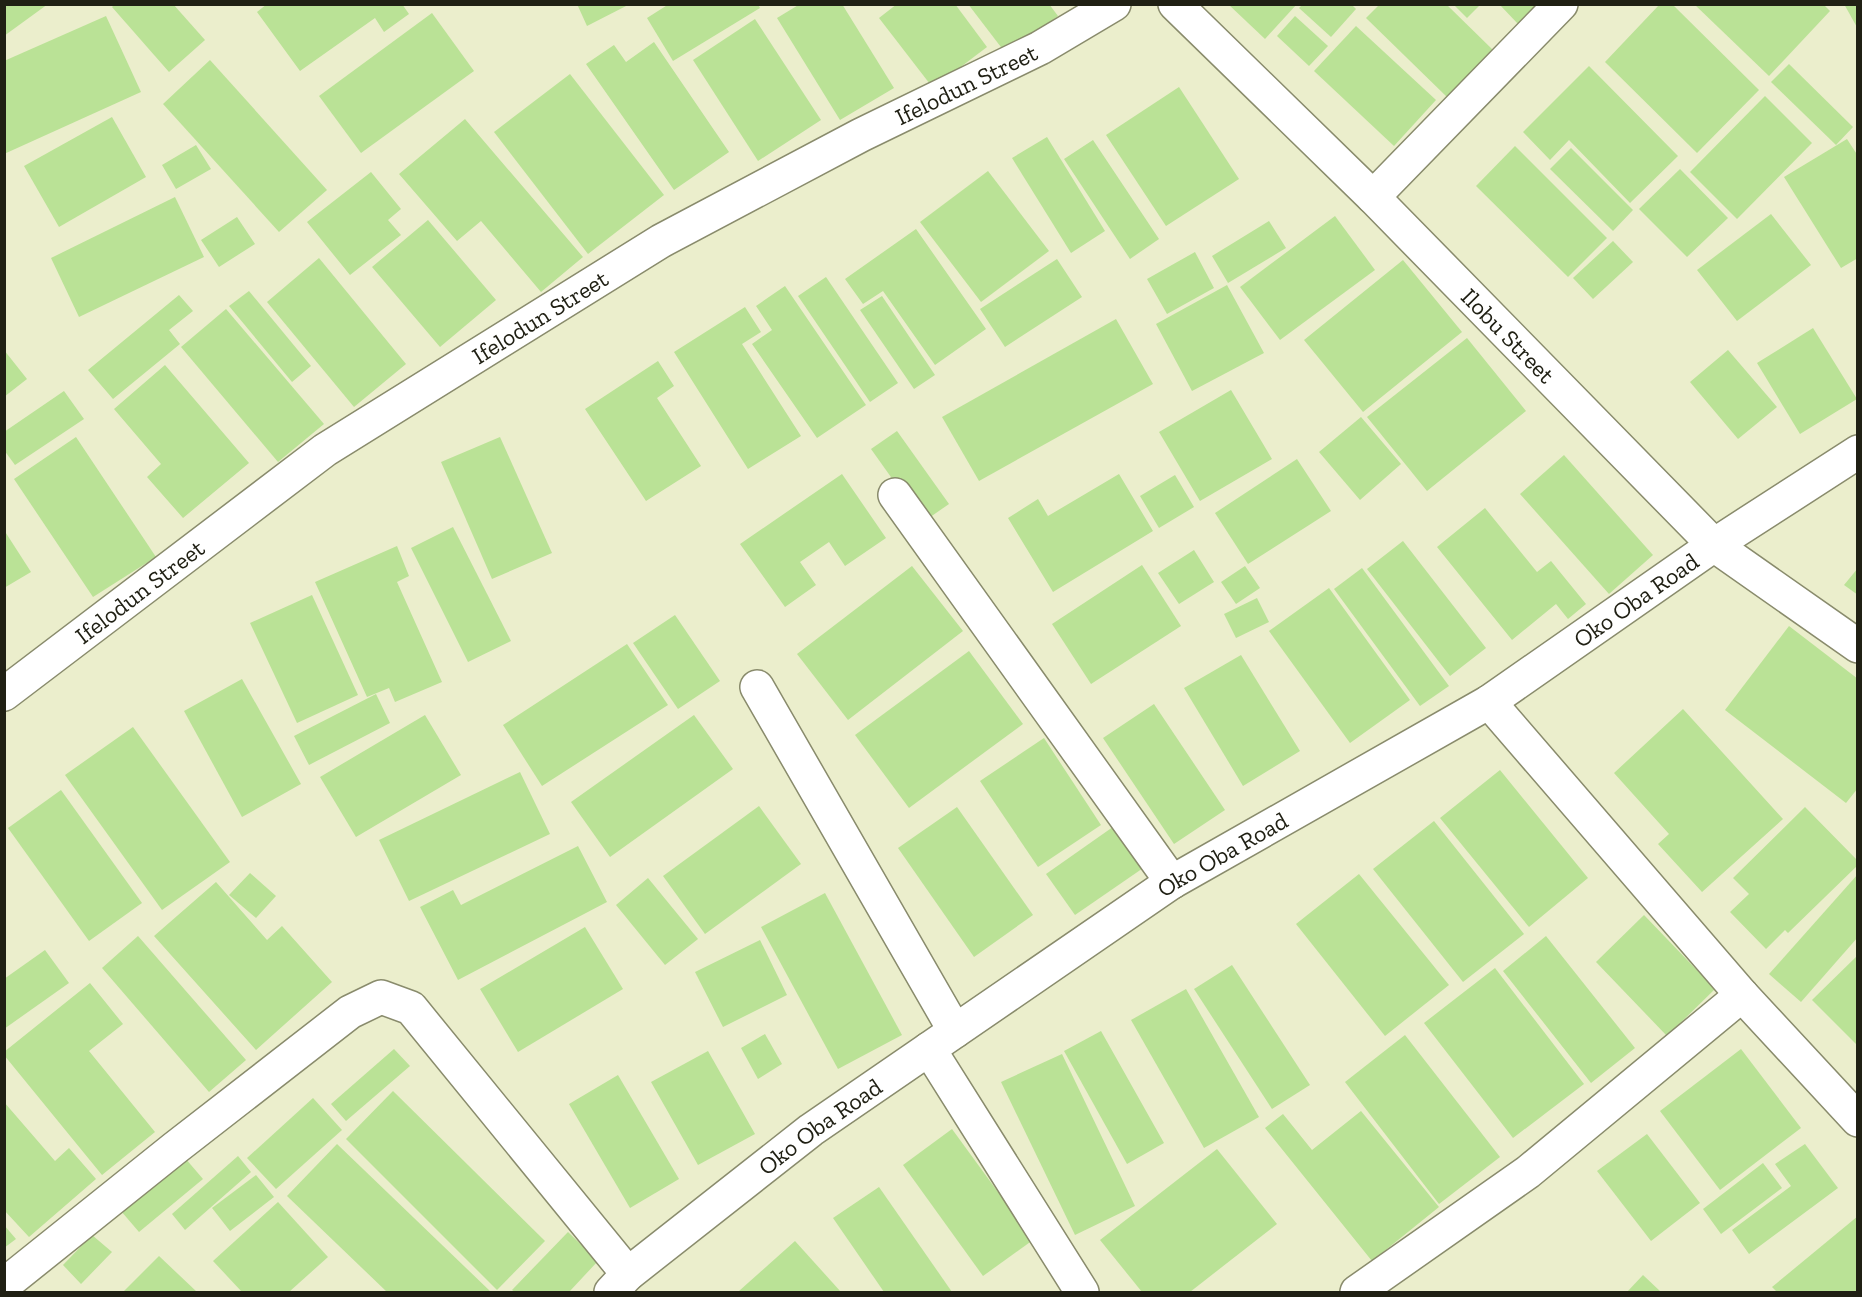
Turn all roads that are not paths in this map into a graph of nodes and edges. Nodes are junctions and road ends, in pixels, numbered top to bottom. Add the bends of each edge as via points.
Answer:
1 (1114, 4) edge
2 (1175, 4) edge
3 (1561, 4) edge
4 (1372, 196) junction
5 (1857, 452) edge
6 (895, 495) dead end
7 (1714, 545) junction
8 (1857, 646) edge
9 (757, 687) dead end
10 (4, 694) edge
11 (1489, 702) junction
12 (1172, 882) junction
13 (1742, 995) junction
14 (955, 1031) junction
15 (929, 1048) junction
16 (1857, 1120) edge
17 (620, 1283) edge
18 (4, 1285) edge
19 (1082, 1293) edge
20 (1357, 1293) edge

1 - 10 street, Ifelodun Street via 1040,48 861,135 661,241 324,450
2 - 4 street, Ilobu Street
3 - 4 street
4 - 7 street, Ilobu Street
5 - 7 street, Oko Oba Road
6 - 12 street
7 - 8 street, Ilobu Street
7 - 11 street, Oko Oba Road
9 - 14 street
11 - 12 street, Oko Oba Road
11 - 13 street
12 - 14 street, Oko Oba Road
13 - 16 street
13 - 20 street via 1528,1172
14 - 15 street, Oko Oba Road
15 - 17 street, Oko Oba Road via 811,1130
15 - 19 street
17 - 18 street via 411,1008 381,997 350,1012

